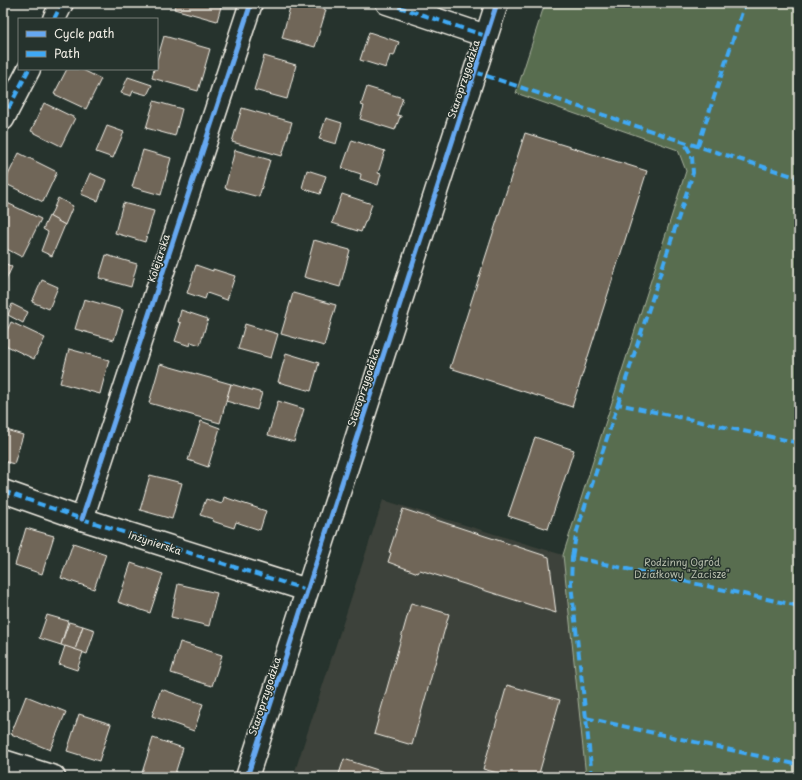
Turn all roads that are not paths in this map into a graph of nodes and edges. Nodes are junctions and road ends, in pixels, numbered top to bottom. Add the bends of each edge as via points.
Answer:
1 (62, 3) edge
2 (251, 3) edge
3 (387, 3) edge
4 (497, 3) edge
5 (54, 18) edge
6 (486, 36) junction
7 (28, 70) edge
8 (3, 119) edge
9 (3, 491) edge
10 (82, 519) junction
11 (307, 590) junction
12 (3, 761) edge
13 (54, 777) edge
14 (247, 777) edge

1 - 5 street
2 - 10 street, Kolejarska
3 - 6 street
4 - 6 street, Staroprzygodzka
6 - 11 street, Staroprzygodzka
7 - 8 street
9 - 10 street, Inżynierska
10 - 11 street, Inżynierska
11 - 14 street, Staroprzygodzka
12 - 13 street

